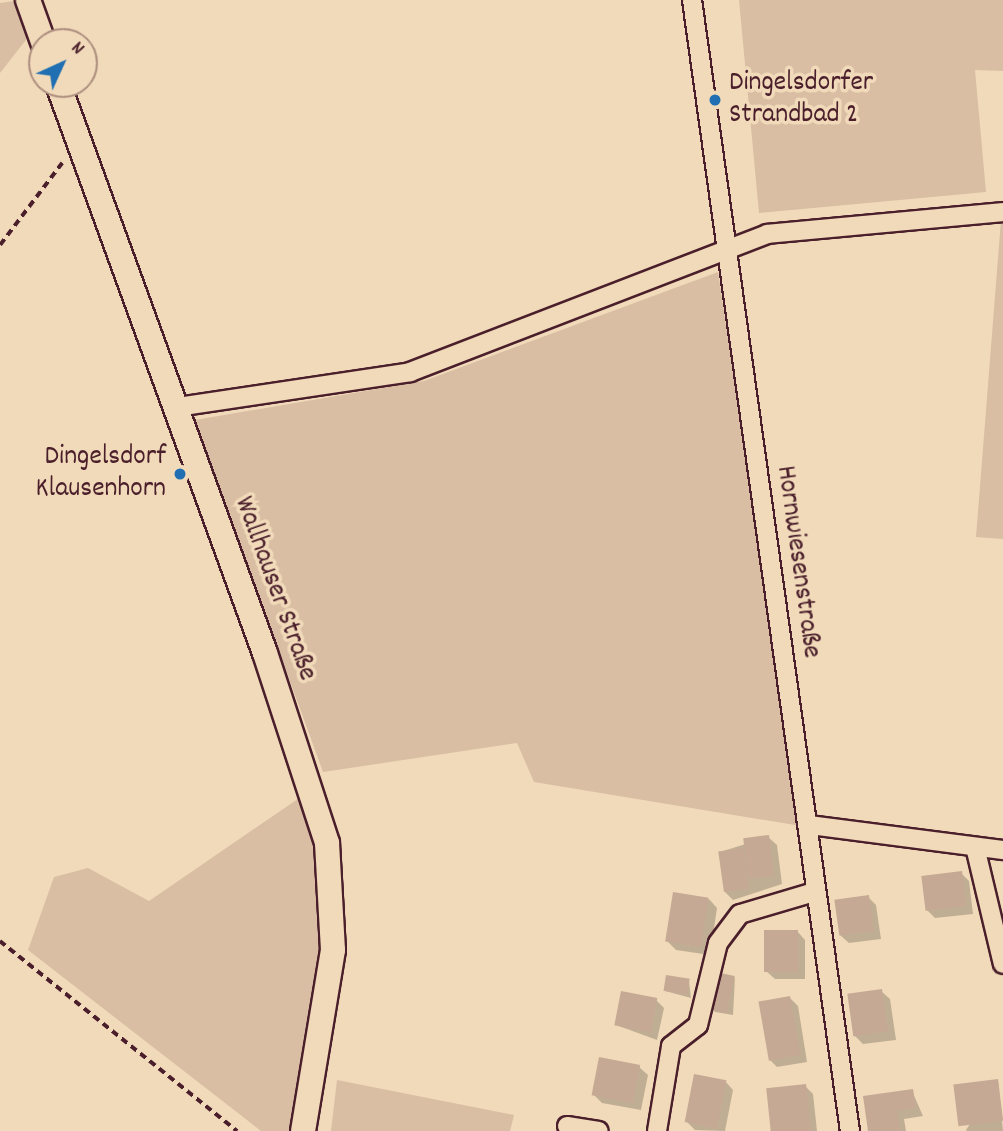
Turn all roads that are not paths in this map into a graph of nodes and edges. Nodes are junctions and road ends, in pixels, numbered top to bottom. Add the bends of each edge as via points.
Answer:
1 (28, 0) edge
2 (692, 0) edge
3 (38, 28) edge
4 (63, 98) edge
5 (1003, 212) edge
6 (726, 249) junction
7 (177, 407) junction
8 (810, 825) junction
9 (1003, 850) edge
10 (976, 851) junction
11 (814, 892) junction
12 (1003, 964) edge
13 (567, 1126) dead end
14 (303, 1131) edge
15 (599, 1131) edge
16 (657, 1131) edge
17 (850, 1131) edge

1 - 3 main road
2 - 6 street, Hornwiesenstraße
4 - 7 main road, Wallhauser Straße
5 - 6 street via 791,229
6 - 7 street via 410,372
6 - 8 street, Hornwiesenstraße
7 - 14 main road, Wallhauser Straße via 327,843 333,950
8 - 10 street
8 - 11 street, Hornwiesenstraße
9 - 10 street
10 - 12 street
11 - 16 street via 740,914 718,943 698,1026 671,1046
11 - 17 street, Hornwiesenstraße
13 - 15 street

